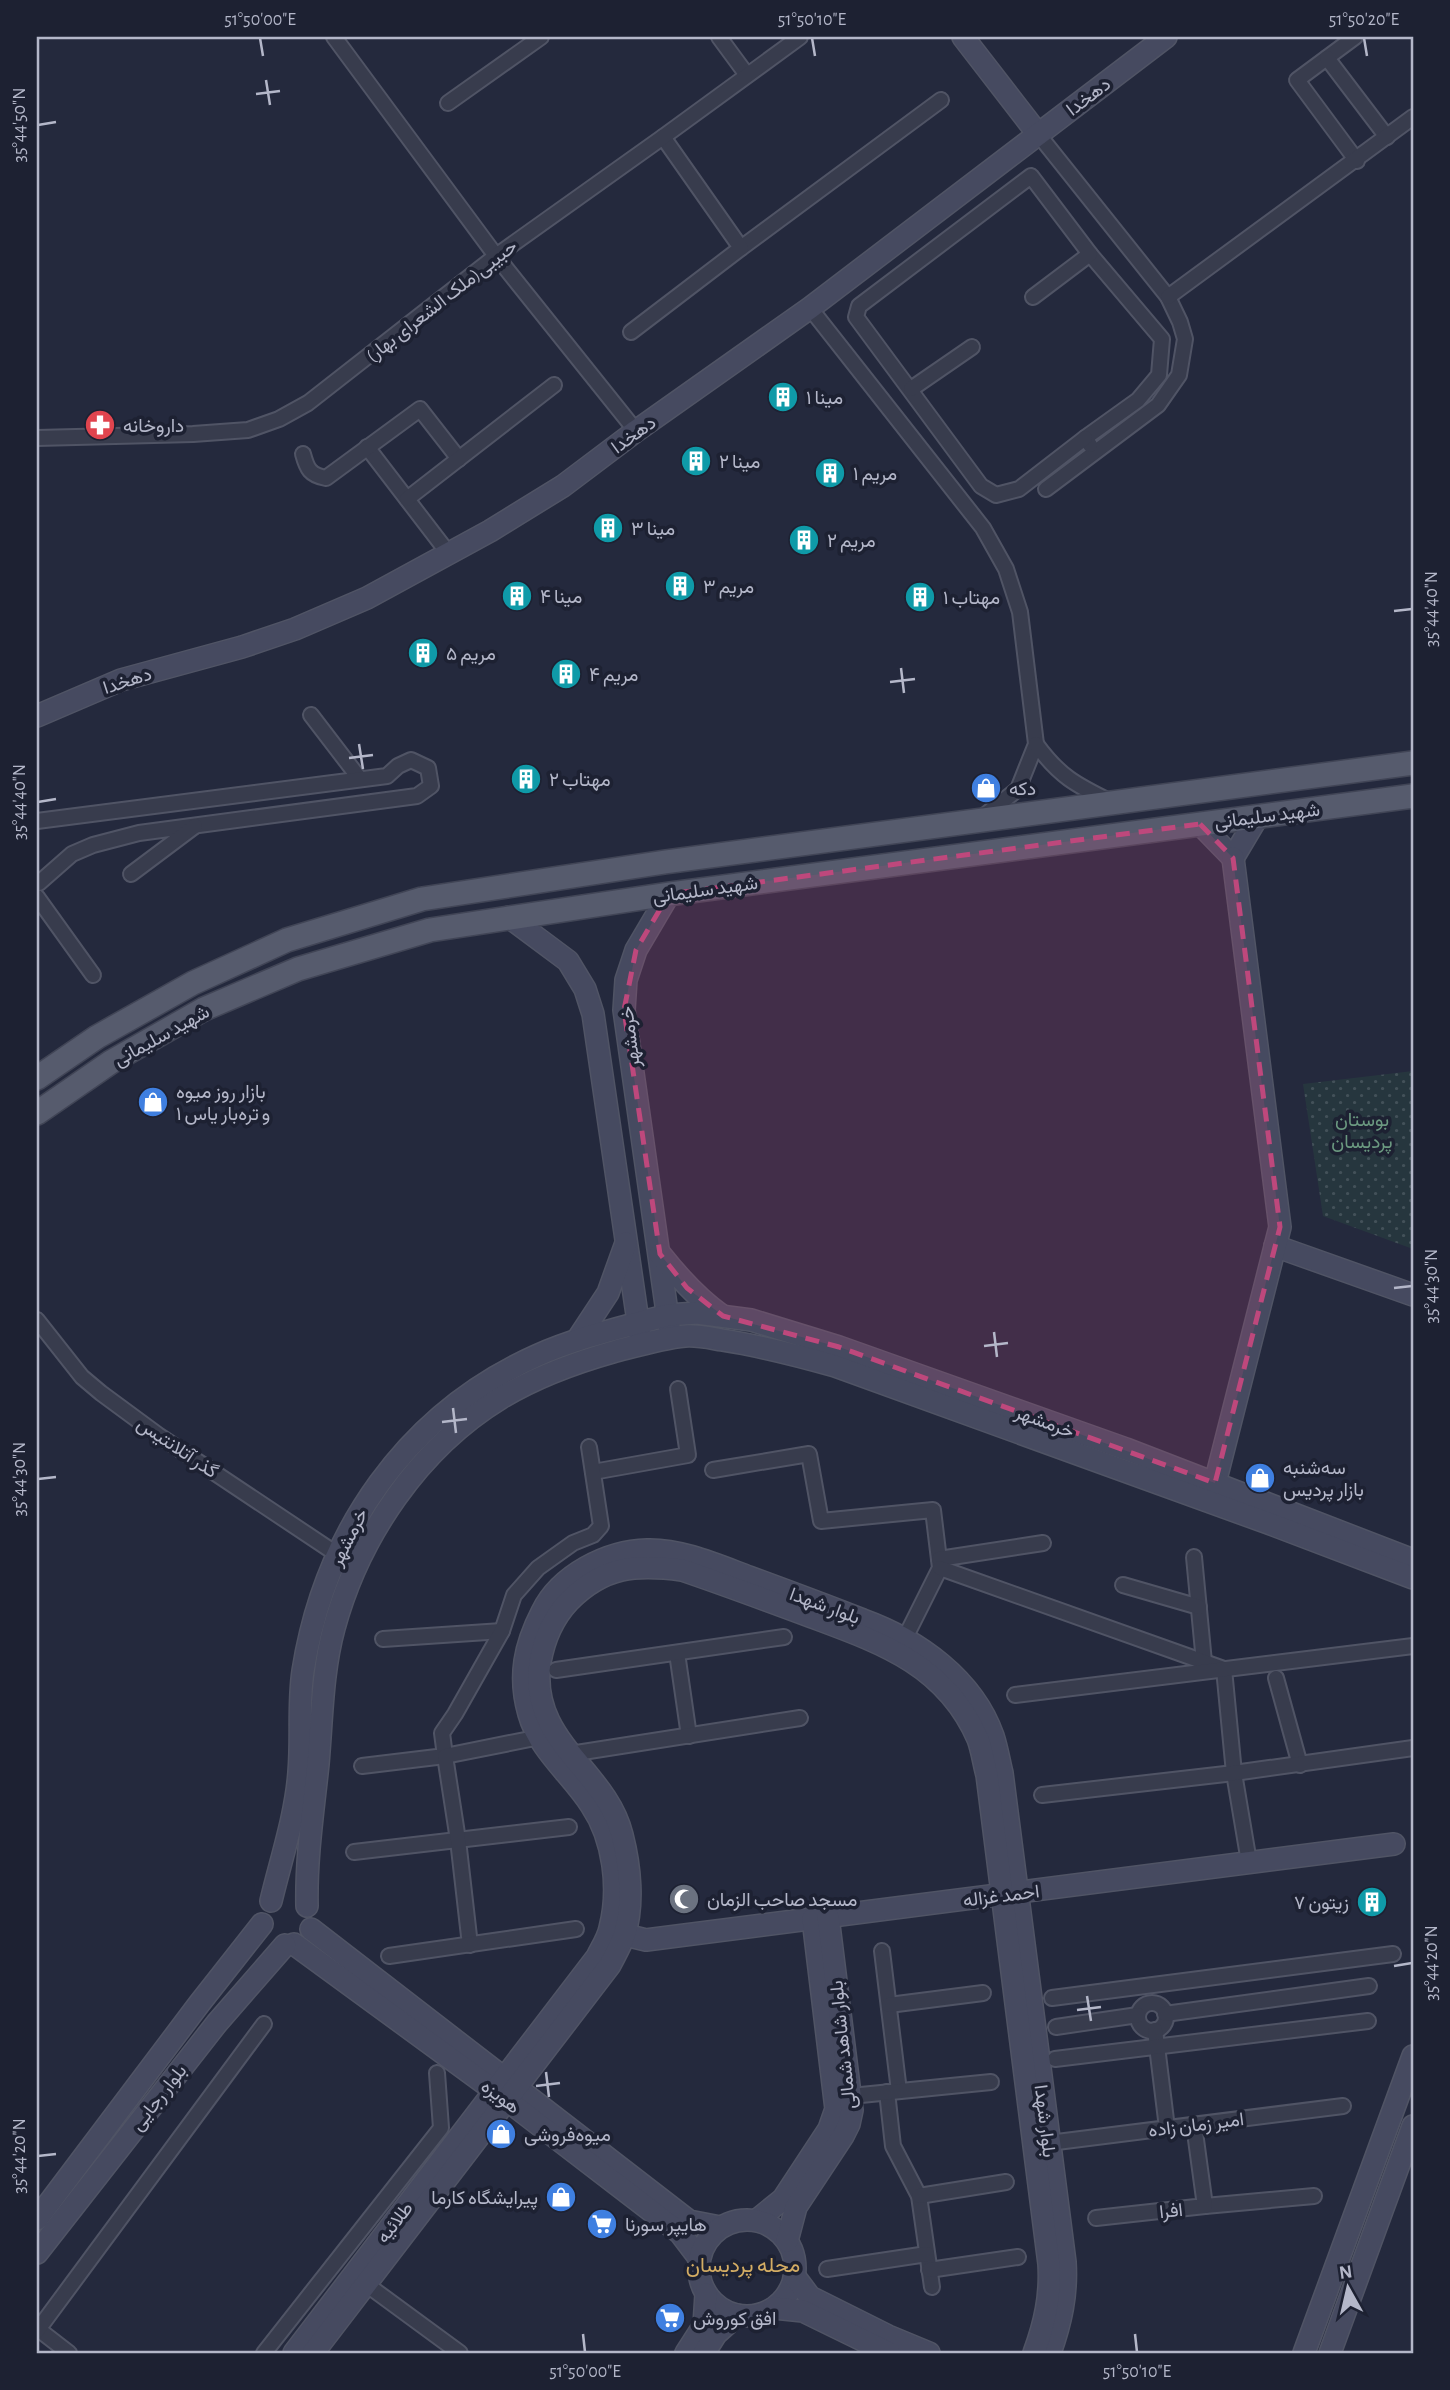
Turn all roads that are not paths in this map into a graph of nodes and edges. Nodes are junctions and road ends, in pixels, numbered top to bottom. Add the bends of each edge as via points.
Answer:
1 (334, 37) edge
2 (719, 37) edge
3 (800, 37) edge
4 (963, 37) edge
5 (1166, 37) edge
6 (1355, 37) edge
7 (534, 39) edge
8 (1327, 58) junction
9 (747, 75) junction
10 (941, 100) dead end
11 (448, 103) dead end
12 (1413, 117) edge
13 (1038, 134) junction
14 (663, 137) junction
15 (1387, 137) junction
16 (1357, 161) junction
17 (741, 248) junction
18 (1090, 254) junction
19 (496, 256) junction
20 (1033, 297) dead end
21 (1168, 297) junction
22 (810, 309) junction
23 (631, 332) dead end
24 (972, 346) dead end
25 (554, 385) dead end
26 (911, 389) junction
27 (636, 431) junction
28 (37, 438) edge
29 (1085, 438) junction
30 (367, 447) junction
31 (1095, 452) junction
32 (303, 454) dead end
33 (459, 459) junction
34 (1046, 489) dead end
35 (407, 499) junction
36 (449, 554) junction
37 (37, 716) edge
38 (311, 716) dead end
39 (1037, 744) junction
40 (1413, 763) edge
41 (360, 779) junction
42 (1413, 796) edge
43 (1115, 804) junction
44 (1258, 816) junction
45 (37, 821) edge
46 (975, 822) junction
47 (1200, 824) junction
48 (196, 825) junction
49 (1233, 858) junction
50 (131, 874) dead end
51 (37, 887) edge
52 (669, 894) junction
53 (509, 917) junction
54 (93, 975) dead end
55 (37, 1078) edge
56 (37, 1113) edge
57 (626, 1241) junction
58 (1275, 1246) junction
59 (660, 1254) junction
60 (1413, 1295) edge
61 (668, 1315) junction
62 (723, 1316) junction
63 (37, 1320) edge
64 (638, 1323) junction
65 (671, 1339) junction
66 (577, 1340) junction
67 (642, 1345) junction
68 (678, 1389) dead end
69 (589, 1447) dead end
70 (713, 1470) dead end
71 (593, 1472) junction
72 (1214, 1483) junction
73 (1043, 1543) dead end
74 (338, 1555) junction
75 (1194, 1557) dead end
76 (1413, 1560) edge
77 (939, 1564) junction
78 (1413, 1578) edge
79 (734, 1580) junction
80 (1123, 1585) dead end
81 (1199, 1607) junction
82 (502, 1630) junction
83 (784, 1637) dead end
84 (383, 1639) dead end
85 (905, 1639) junction
86 (1413, 1646) edge
87 (677, 1653) junction
88 (1204, 1662) junction
89 (1224, 1669) junction
90 (556, 1670) dead end
91 (1276, 1678) dead end
92 (1015, 1695) dead end
93 (800, 1718) dead end
94 (547, 1735) junction
95 (689, 1735) junction
96 (1413, 1748) edge
97 (570, 1755) junction
98 (445, 1756) junction
99 (1300, 1765) junction
100 (362, 1766) dead end
101 (1234, 1773) junction
102 (580, 1779) junction
103 (1042, 1795) dead end
104 (569, 1827) dead end
105 (458, 1840) junction
106 (1394, 1844) dead end
107 (354, 1852) dead end
108 (1249, 1862) junction
109 (1010, 1894) junction
110 (271, 1901) junction
111 (307, 1906) junction
112 (820, 1918) junction
113 (262, 1924) junction
114 (311, 1929) junction
115 (576, 1929) dead end
116 (617, 1933) junction
117 (289, 1945) junction
118 (470, 1945) junction
119 (882, 1951) dead end
120 (1393, 1954) dead end
121 (389, 1956) dead end
122 (1148, 1985) junction
123 (1368, 1986) dead end
124 (982, 1993) dead end
125 (1052, 1998) dead end
126 (1150, 2003) junction
127 (888, 2006) junction
128 (1165, 2014) junction
129 (1138, 2015) junction
130 (1368, 2021) dead end
131 (264, 2024) dead end
132 (1056, 2027) dead end
133 (1155, 2030) junction
134 (1157, 2047) junction
135 (1413, 2056) edge
136 (1055, 2059) dead end
137 (437, 2073) dead end
138 (510, 2082) junction
139 (991, 2082) dead end
140 (893, 2092) junction
141 (851, 2096) junction
142 (1343, 2106) dead end
143 (1194, 2124) junction
144 (1413, 2126) edge
145 (1167, 2128) junction
146 (1042, 2144) junction
147 (1006, 2182) dead end
148 (919, 2196) junction
149 (1314, 2196) dead end
150 (1205, 2206) junction
151 (1096, 2218) dead end
152 (37, 2219) edge
153 (757, 2220) junction
154 (720, 2227) junction
155 (788, 2241) junction
156 (37, 2253) edge
157 (927, 2254) junction
158 (1018, 2257) dead end
159 (699, 2258) junction
160 (827, 2269) dead end
161 (929, 2270) junction
162 (794, 2277) junction
163 (359, 2280) junction
164 (932, 2287) dead end
165 (706, 2294) junction
166 (774, 2308) junction
167 (737, 2315) junction
168 (37, 2330) edge
169 (69, 2353) edge
170 (264, 2353) edge
171 (294, 2353) edge
172 (313, 2353) edge
173 (460, 2353) edge
174 (686, 2353) edge
175 (704, 2353) edge
176 (889, 2353) edge
177 (929, 2353) edge
178 (1034, 2353) edge
179 (1050, 2353) edge
180 (1304, 2353) edge
181 (1330, 2353) edge

1 - 19 street
2 - 9 street
3 - 9 street, حبیبی(ملک الشعرای بهار)
4 - 13 street
5 - 13 street, دهخدا
6 - 8 street
7 - 11 street
8 - 15 street
8 - 16 street via 1297,80
9 - 14 street, حبیبی(ملک الشعرای بهار)
10 - 17 street
12 - 15 street
13 - 21 street
13 - 22 street, دهخدا
14 - 17 street
14 - 19 street, حبیبی(ملک الشعرای بهار)
15 - 16 street
16 - 21 street
17 - 23 street
18 - 20 street
18 - 26 street via 1031,176 859,306 856,317
18 - 29 street via 1162,339 1159,375 1138,400
19 - 27 street
19 - 28 street, حبیبی(ملک الشعرای بهار) via 318,395 279,419 248,430
21 - 31 street via 1185,339 1179,374 1158,405
22 - 27 street, دهخدا
22 - 39 street via 983,528 1006,569 1020,612
24 - 26 street
25 - 33 street
26 - 29 street via 981,486 996,495 1019,489
27 - 36 street, دهخدا via 564,486
29 - 31 street
30 - 32 street via 326,478 307,469
30 - 33 street via 420,409
30 - 35 street
31 - 34 street
33 - 35 street
35 - 36 street
36 - 37 street, دهخدا via 367,598 295,629 121,680
38 - 41 street
39 - 43 street via 1067,779
39 - 46 street via 1018,789
40 - 43 main road, شهید سلیمانی
41 - 45 street
41 - 48 street via 387,775 411,760 428,768 431,786 417,796
42 - 44 main road, شهید سلیمانی
43 - 46 main road, شهید سلیمانی
44 - 47 main road, شهید سلیمانی
44 - 49 street
46 - 55 main road, شهید سلیمانی via 665,862 422,900 287,940 193,983 97,1037
47 - 49 street
47 - 52 main road, شهید سلیمانی
48 - 50 street
48 - 51 street via 93,845 72,854
49 - 58 street via 1280,1227
51 - 54 street
52 - 53 main road, شهید سلیمانی
52 - 59 street, خرمشهر via 636,950 625,980 624,1010
53 - 56 main road, شهید سلیمانی via 430,930 298,969 196,1014 111,1062
53 - 57 street, خرمشهر via 568,961 585,989 593,1014
57 - 64 street, خرمشهر
57 - 66 street via 608,1293
58 - 60 street
58 - 72 street
59 - 61 street, خرمشهر
59 - 62 street via 687,1288
61 - 62 street, خرمشهر
61 - 64 street, خرمشهر
61 - 65 street, خرمشهر
62 - 72 street, خرمشهر via 839,1347
63 - 74 street, گذر آتلانتیس via 82,1377 101,1393
64 - 66 street, خرمشهر
64 - 67 street, خرمشهر
65 - 67 street, خرمشهر
65 - 78 street, خرمشهر via 687,1336 765,1346 835,1366
66 - 74 street, خرمشهر via 489,1380 445,1412 372,1492
67 - 111 street, خرمشهر via 584,1360 500,1398 459,1429 390,1505 358,1562 333,1628 306,1867
68 - 71 street via 688,1455
69 - 71 street
70 - 77 street via 808,1454 821,1521 933,1510
71 - 82 street via 601,1526 538,1568 513,1595
72 - 76 street, خرمشهر
73 - 77 street
74 - 110 street, خرمشهر via 312,1623 303,1674 298,1783
75 - 81 street
77 - 85 street
77 - 88 street
79 - 85 street, بلوار شهدا via 885,1628
79 - 94 street, بلوار شهدا via 685,1555 647,1550 608,1556 574,1575 546,1603 529,1638 523,1676 529,1715
79 - 109 street, بلوار شهدا via 878,1642 913,1660 939,1682 978,1740
80 - 81 street
81 - 88 street
82 - 84 street
82 - 98 street via 442,1733
83 - 87 street
85 - 109 street, بلوار شهدا via 950,1672 974,1700 993,1735 1002,1773
86 - 89 street
87 - 90 street
87 - 95 street
88 - 89 street
89 - 92 street
89 - 101 street
91 - 99 street
93 - 95 street
94 - 97 street, بلوار شهدا
94 - 98 street
94 - 102 street, بلوار شهدا via 547,1749
95 - 97 street
96 - 99 street
97 - 102 street, بلوار شهدا
98 - 100 street
98 - 105 street
99 - 101 street
101 - 103 street
101 - 108 street
102 - 116 street, بلوار شهدا via 605,1797 622,1833 630,1903
104 - 105 street
105 - 107 street
105 - 118 street
106 - 108 street, احمد غزاله
108 - 109 street, احمد غزاله
109 - 112 street, احمد غزاله
109 - 146 street, بلوار شهدا
110 - 111 street via 295,1896
110 - 113 street
111 - 114 street
112 - 116 street, احمد غزاله via 646,1940
112 - 141 street, بلوار شاهد شمالی
112 - 153 street, بلوار شاهد شمالی via 836,2109 829,2129 783,2199
113 - 117 street via 270,1939
113 - 152 street, بلوار رجایی
114 - 117 street
114 - 138 street, هویزه
115 - 118 street
116 - 138 street, بلوار شهدا via 610,1965
117 - 138 street, هویزه
117 - 156 street, بلوار رجایی via 216,2023
118 - 121 street
119 - 127 street
120 - 122 street
122 - 125 street
122 - 126 street
123 - 128 street
124 - 127 street
126 - 128 street via 1158,2004
126 - 129 street
127 - 140 street
128 - 133 street
129 - 132 street
129 - 133 street via 1143,2027
130 - 134 street
131 - 168 street
133 - 134 street
134 - 136 street
134 - 145 street
135 - 180 street
137 - 170 street via 441,2128
138 - 154 street, هویزه via 690,2221
138 - 159 street, هویزه via 680,2233
138 - 163 street, طلائیه
139 - 140 street
140 - 141 street
140 - 148 street via 893,2146
141 - 155 street, بلوار شاهد شمالی via 849,2124 796,2207
142 - 143 street, امیر زمان زاده
143 - 145 street, امیر زمان زاده
143 - 150 street, افرا
144 - 181 street
145 - 146 street, امیر زمان زاده
146 - 178 street, بلوار شهدا via 1051,2287
146 - 179 street, بلوار شهدا via 1066,2288
147 - 148 street
148 - 157 street
149 - 150 street
150 - 151 street, افرا
153 - 154 street via 738,2220
153 - 155 street via 774,2227
154 - 159 street
155 - 162 street
157 - 160 street
157 - 161 street
158 - 161 street
159 - 165 street via 699,2277
161 - 164 street
162 - 166 street via 787,2295
162 - 177 street via 810,2297
163 - 171 street, طلائیه
163 - 172 street, طلائیه
163 - 173 street
165 - 167 street via 720,2308
165 - 174 street via 704,2325
166 - 167 street via 756,2315
166 - 176 street via 803,2311
167 - 175 street
168 - 169 street

